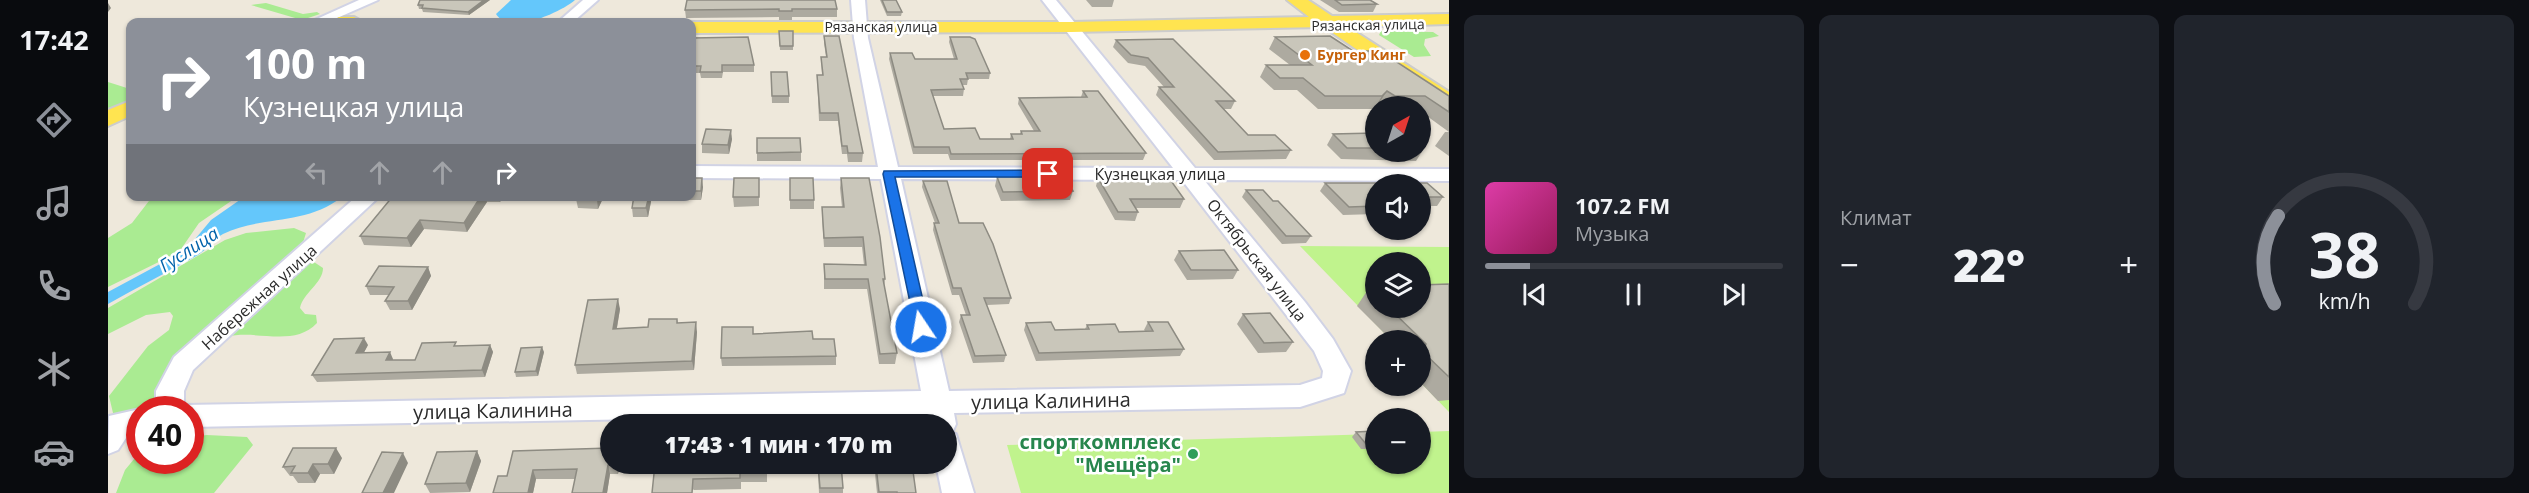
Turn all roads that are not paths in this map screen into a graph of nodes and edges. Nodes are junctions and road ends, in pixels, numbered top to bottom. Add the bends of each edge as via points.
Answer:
1 (371, 0) edge
2 (591, 0) edge
3 (858, 0) edge
4 (1049, 0) edge
5 (1296, 0) edge
6 (1307, 0) edge
7 (327, 18) edge
8 (570, 18) edge
9 (1449, 21) edge
10 (1337, 23) junction
11 (860, 27) junction
12 (1071, 27) junction
13 (696, 28) edge
14 (1449, 92) edge
15 (1449, 102) edge
16 (126, 110) edge
17 (108, 119) edge
18 (696, 172) edge
19 (889, 174) junction
20 (1189, 174) junction
21 (1449, 175) edge
22 (364, 201) edge
23 (1334, 385) joint
24 (170, 396) edge
25 (600, 414) edge
26 (940, 414) edge
27 (204, 415) edge
28 (953, 474) edge
29 (958, 493) edge

1 - 7 street
2 - 8 street
3 - 11 street
4 - 12 street, Октябрьская улица
5 - 10 main road
6 - 10 main road
9 - 10 main road, Рязанская улица
10 - 12 main road, Рязанская улица
10 - 14 main road
10 - 15 main road
11 - 12 main road, Рязанская улица
11 - 13 main road, Рязанская улица
11 - 19 street
12 - 20 street, Октябрьская улица
16 - 17 main road
18 - 19 street, Кузнецкая улица
19 - 20 street, Кузнецкая улица
19 - 26 street
20 - 21 street, Кузнецкая улица
20 - 23 street, Октябрьская улица via 1324,346 1337,371
22 - 24 street, Набережная улица via 183,364
23 - 26 street, улица Калинина via 1300,396
25 - 27 street, улица Калинина
28 - 29 street

